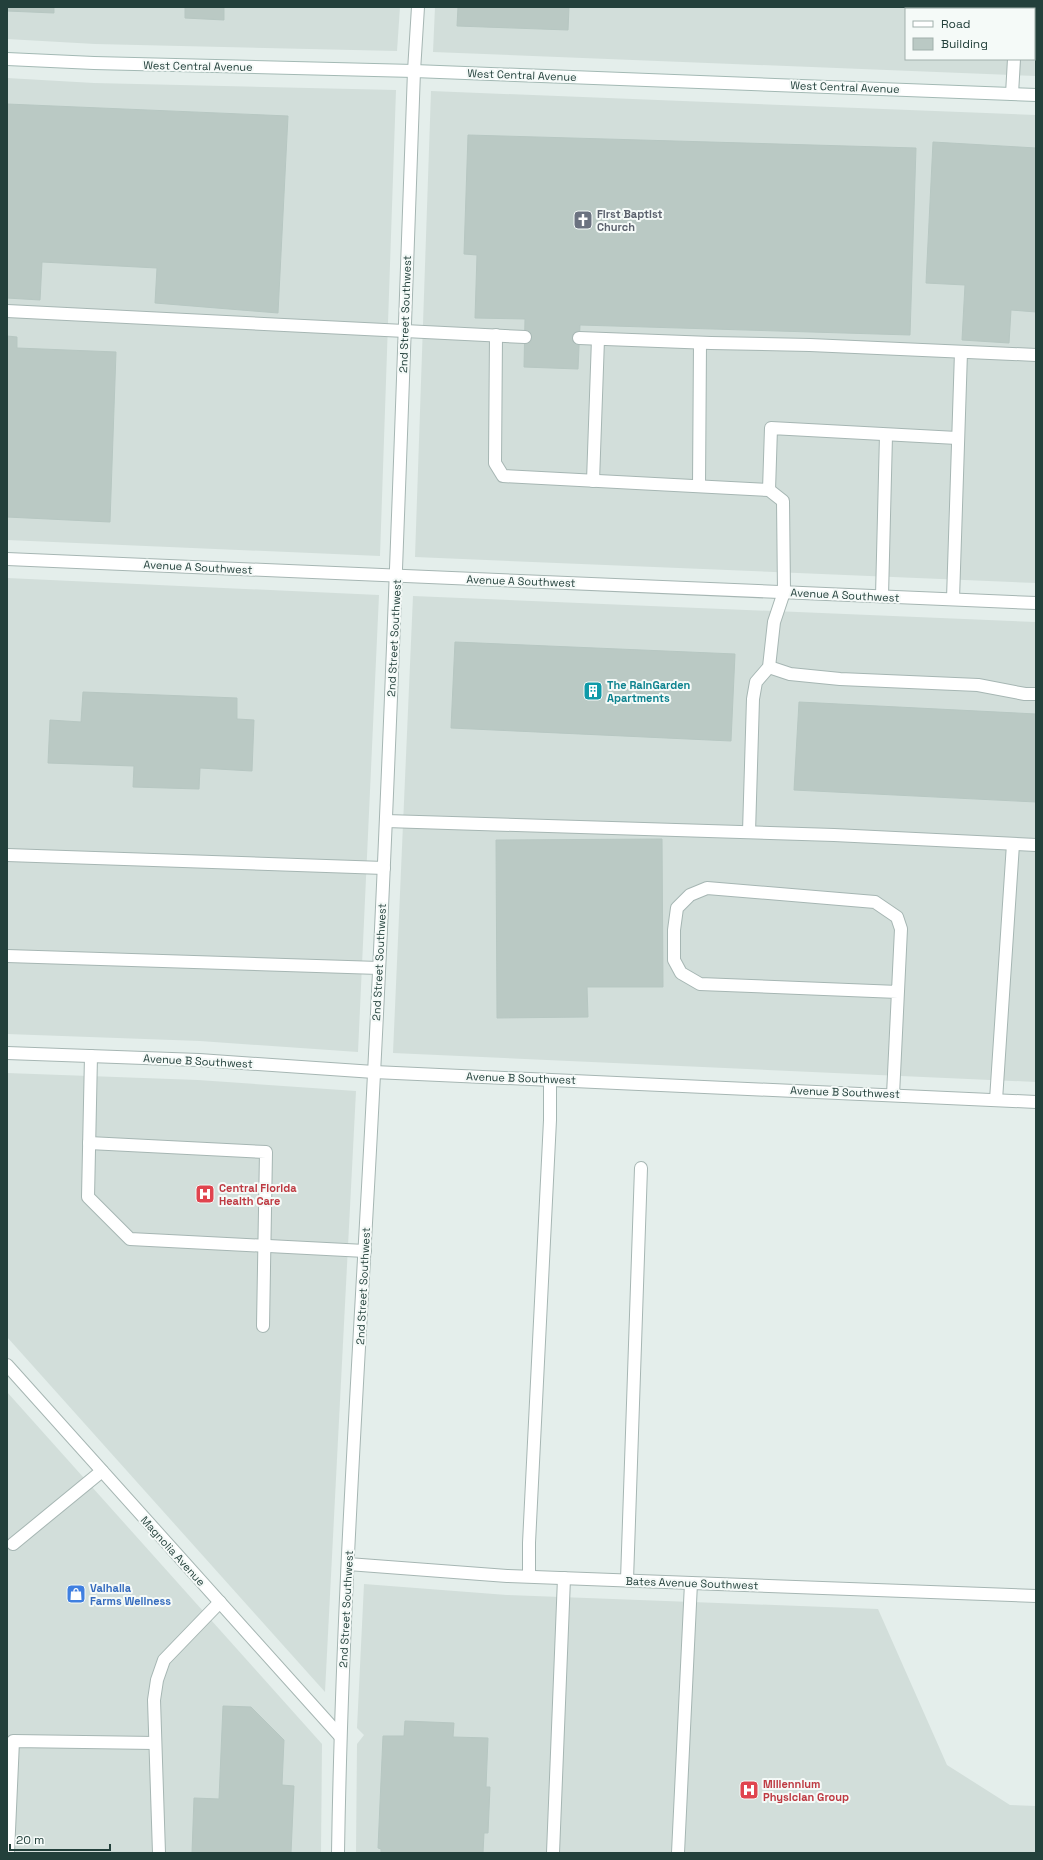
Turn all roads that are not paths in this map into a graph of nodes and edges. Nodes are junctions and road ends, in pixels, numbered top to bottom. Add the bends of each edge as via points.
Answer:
1 (418, 7) edge
2 (7, 59) edge
3 (1014, 60) edge
4 (414, 70) junction
5 (1012, 94) junction
6 (1036, 95) edge
7 (7, 311) edge
8 (405, 330) junction
9 (496, 335) junction
10 (525, 337) dead end
11 (579, 338) dead end
12 (598, 339) junction
13 (700, 343) junction
14 (961, 352) junction
15 (1036, 355) edge
16 (886, 434) junction
17 (957, 438) junction
18 (593, 481) junction
19 (699, 486) junction
20 (769, 490) junction
21 (7, 559) edge
22 (397, 576) junction
23 (784, 592) junction
24 (882, 596) junction
25 (953, 599) junction
26 (1036, 603) edge
27 (769, 667) junction
28 (1036, 694) edge
29 (386, 821) junction
30 (749, 832) junction
31 (1013, 844) junction
32 (1036, 845) edge
33 (7, 855) edge
34 (384, 868) junction
35 (7, 956) edge
36 (379, 968) junction
37 (898, 992) junction
38 (7, 1053) edge
39 (91, 1056) junction
40 (374, 1072) junction
41 (550, 1080) junction
42 (893, 1095) junction
43 (996, 1100) junction
44 (1036, 1102) edge
45 (89, 1142) junction
46 (641, 1168) dead end
47 (264, 1246) junction
48 (365, 1250) junction
49 (263, 1326) dead end
50 (7, 1365) edge
51 (102, 1472) junction
52 (13, 1544) dead end
53 (348, 1564) junction
54 (529, 1576) junction
55 (564, 1578) junction
56 (627, 1580) junction
57 (691, 1583) junction
58 (1036, 1596) edge
59 (220, 1602) junction
60 (340, 1736) junction
61 (155, 1743) junction
62 (8, 1853) edge
63 (159, 1853) edge
64 (338, 1853) edge
65 (553, 1853) edge
66 (678, 1853) edge

1 - 4 street, 2nd Street Southwest
2 - 4 street, West Central Avenue
3 - 5 street
4 - 5 street, West Central Avenue
4 - 8 street, 2nd Street Southwest
5 - 6 street, West Central Avenue
7 - 8 street
8 - 9 street
8 - 22 street, 2nd Street Southwest
9 - 10 street
9 - 18 street via 495,463 503,476
11 - 12 street
12 - 13 street
12 - 18 street
13 - 14 street
13 - 19 street
14 - 15 street
14 - 17 street
16 - 17 street
16 - 20 street via 771,428
16 - 24 street
17 - 25 street
18 - 19 street
19 - 20 street
20 - 23 street via 783,501
21 - 22 street, Avenue A Southwest
22 - 23 street, Avenue A Southwest
22 - 29 street, 2nd Street Southwest
23 - 24 street, Avenue A Southwest
23 - 27 street via 774,622
24 - 25 street, Avenue A Southwest
25 - 26 street, Avenue A Southwest
27 - 28 street via 790,674 840,679 978,685
27 - 30 street via 756,682 753,700
29 - 30 street
29 - 34 street, 2nd Street Southwest
30 - 31 street
31 - 32 street
31 - 43 street
33 - 34 street
34 - 36 street, 2nd Street Southwest
35 - 36 street
36 - 40 street, 2nd Street Southwest
37 - 37 street via 901,929 897,916 875,902 707,888 690,895 677,908 674,960 680,973 700,984
37 - 42 street
38 - 39 street, Avenue B Southwest
39 - 40 street, Avenue B Southwest via 199,1060
39 - 45 street
40 - 41 street, Avenue B Southwest
40 - 48 street, 2nd Street Southwest
41 - 42 street, Avenue B Southwest
41 - 54 street
42 - 43 street, Avenue B Southwest
43 - 44 street, Avenue B Southwest
45 - 47 street via 88,1197 130,1239
45 - 47 street via 266,1152
46 - 56 street
47 - 48 street
47 - 49 street
48 - 53 street, 2nd Street Southwest
50 - 51 street, Magnolia Avenue
51 - 52 street
51 - 59 street, Magnolia Avenue
53 - 54 street, Bates Avenue Southwest
53 - 60 street, 2nd Street Southwest
54 - 55 street, Bates Avenue Southwest
55 - 56 street, Bates Avenue Southwest
55 - 65 street
56 - 57 street, Bates Avenue Southwest
57 - 58 street, Bates Avenue Southwest
57 - 66 street
59 - 60 street, Magnolia Avenue
59 - 61 street via 164,1660 154,1700
60 - 64 street, 2nd Street Southwest
61 - 62 street via 13,1741
61 - 63 street

